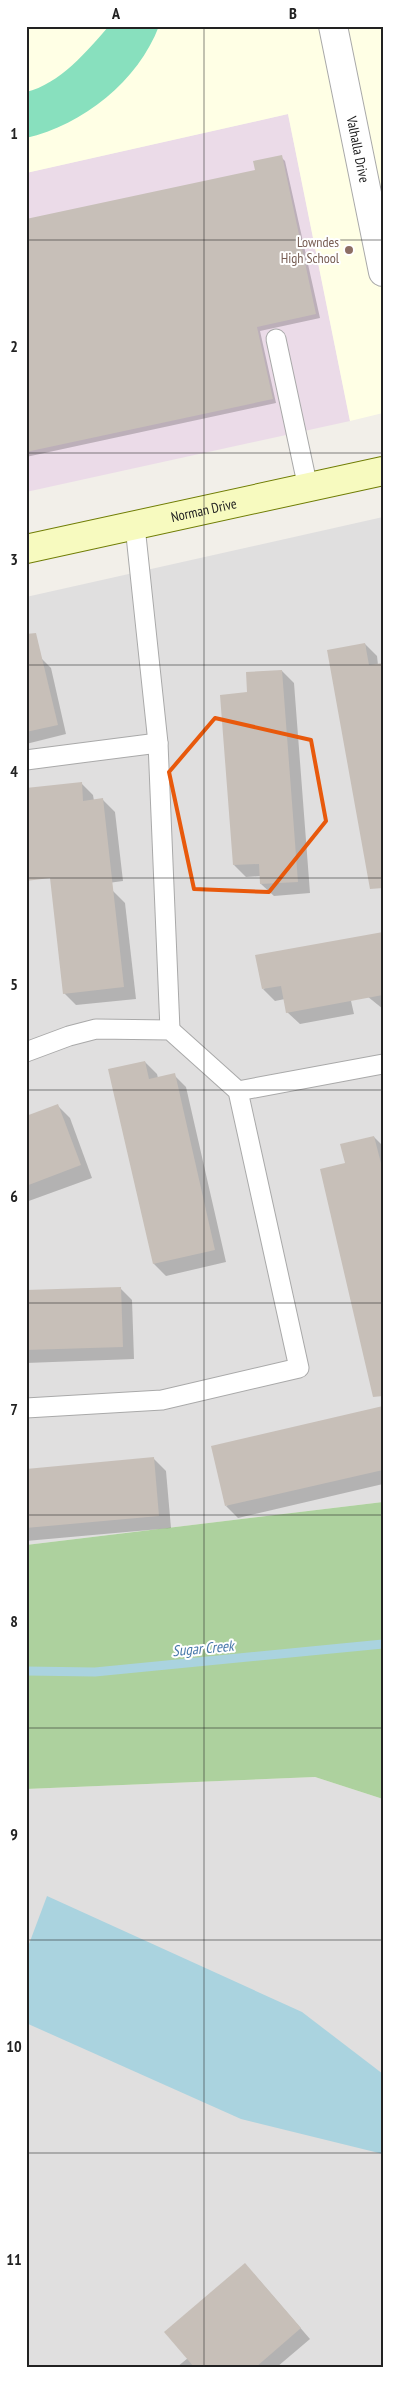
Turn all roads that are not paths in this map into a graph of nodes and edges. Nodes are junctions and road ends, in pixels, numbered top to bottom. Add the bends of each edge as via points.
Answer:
1 (333, 26) edge
2 (383, 272) edge
3 (276, 339) dead end
4 (383, 471) edge
5 (308, 488) junction
6 (135, 526) junction
7 (26, 549) edge
8 (158, 743) junction
9 (26, 760) edge
10 (170, 1030) junction
11 (26, 1052) edge
12 (383, 1064) edge
13 (238, 1091) junction
14 (26, 1408) edge

1 - 2 street, Valhalla Drive
3 - 5 lane
4 - 5 street, Norman Drive
5 - 6 street, Norman Drive
6 - 7 street, Norman Drive
6 - 8 lane
8 - 9 lane
8 - 10 lane
10 - 11 lane via 96,1029
10 - 13 lane
12 - 13 lane
13 - 14 lane via 299,1368 162,1400

